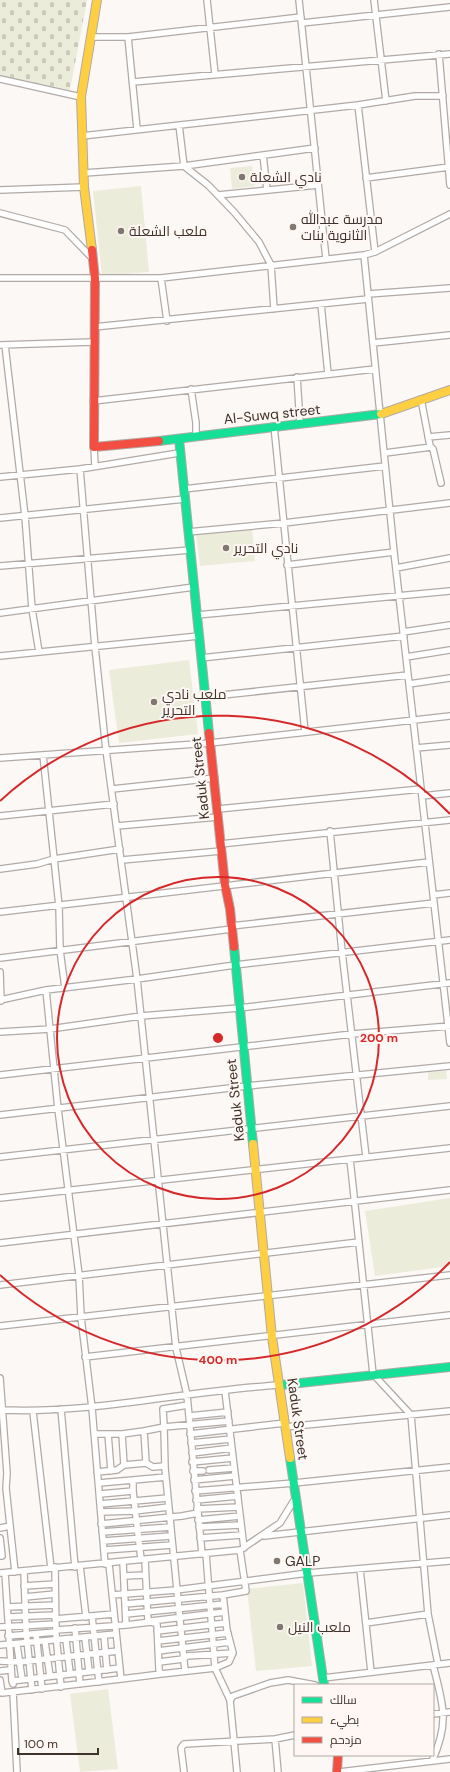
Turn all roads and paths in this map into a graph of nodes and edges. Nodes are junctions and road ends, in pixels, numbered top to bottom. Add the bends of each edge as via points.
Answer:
1 (97, 0) edge
2 (208, 0) edge
3 (299, 0) edge
4 (374, 0) edge
5 (450, 7) edge
6 (375, 14) junction
7 (301, 20) junction
8 (210, 27) junction
9 (91, 37) junction
10 (128, 37) junction
11 (439, 54) junction
12 (450, 54) edge
13 (380, 58) junction
14 (306, 65) junction
15 (215, 74) junction
16 (0, 79) edge
17 (133, 82) junction
18 (450, 88) edge
19 (442, 89) junction
20 (443, 96) junction
21 (81, 97) junction
22 (386, 101) junction
23 (358, 105) junction
24 (311, 111) junction
25 (179, 125) junction
26 (137, 129) junction
27 (82, 136) junction
28 (448, 139) edge
29 (314, 148) junction
30 (263, 156) junction
31 (184, 166) junction
32 (449, 167) junction
33 (84, 173) junction
34 (366, 178) junction
35 (318, 185) junction
36 (450, 185) edge
37 (84, 187) junction
38 (0, 190) edge
39 (267, 190) junction
40 (218, 195) junction
41 (0, 213) edge
42 (450, 214) edge
43 (375, 252) junction
44 (364, 255) junction
45 (93, 259) junction
46 (326, 259) junction
47 (271, 265) junction
48 (0, 278) edge
49 (162, 278) junction
50 (95, 279) junction
51 (450, 288) edge
52 (368, 296) junction
53 (321, 304) junction
54 (274, 309) junction
55 (167, 321) junction
56 (94, 327) junction
57 (450, 335) edge
58 (93, 342) junction
59 (373, 343) junction
60 (3, 345) edge
61 (375, 368) junction
62 (328, 374) junction
63 (297, 378) junction
64 (191, 389) junction
65 (450, 392) edge
66 (421, 399) junction
67 (93, 401) junction
68 (380, 414) junction
69 (300, 423) junction
70 (274, 426) junction
71 (450, 435) edge
72 (196, 436) junction
73 (428, 437) junction
74 (179, 439) junction
75 (430, 446) junction
76 (94, 447) junction
77 (179, 453) junction
78 (384, 453) junction
79 (95, 466) junction
80 (385, 466) junction
81 (80, 469) junction
82 (19, 474) junction
83 (0, 477) edge
84 (279, 478) junction
85 (441, 483) dead end
86 (184, 489) junction
87 (185, 499) junction
88 (450, 503) edge
89 (84, 510) junction
90 (390, 510) junction
91 (25, 516) junction
92 (0, 518) edge
93 (284, 523) junction
94 (188, 532) junction
95 (190, 550) junction
96 (394, 552) junction
97 (88, 558) junction
98 (450, 558) edge
99 (28, 563) junction
100 (287, 565) junction
101 (0, 566) edge
102 (396, 568) junction
103 (194, 587) junction
104 (450, 591) edge
105 (399, 595) junction
106 (92, 600) junction
107 (292, 605) junction
108 (32, 609) junction
109 (0, 613) edge
110 (197, 615) junction
111 (450, 625) edge
112 (403, 634) junction
113 (199, 636) junction
114 (95, 647) junction
115 (297, 648) junction
116 (450, 650) edge
117 (39, 652) junction
118 (0, 656) edge
119 (406, 657) junction
120 (201, 658) junction
121 (408, 675) junction
122 (450, 678) edge
123 (409, 684) junction
124 (301, 686) junction
125 (204, 697) junction
126 (450, 716) edge
127 (413, 720) junction
128 (305, 732) junction
129 (210, 743) junction
130 (450, 745) edge
131 (416, 748) junction
132 (106, 750) junction
133 (43, 755) junction
134 (0, 758) edge
135 (215, 778) junction
136 (112, 789) junction
137 (421, 789) junction
138 (450, 793) edge
139 (422, 796) junction
140 (114, 804) junction
141 (49, 811) junction
142 (218, 813) junction
143 (0, 816) edge
144 (450, 820) edge
145 (425, 822) junction
146 (117, 826) junction
147 (330, 831) junction
148 (221, 847) junction
149 (120, 849) junction
150 (54, 859) junction
151 (122, 860) junction
152 (429, 862) junction
153 (0, 868) edge
154 (333, 873) junction
155 (225, 886) junction
156 (450, 893) edge
157 (433, 895) junction
158 (127, 896) junction
159 (434, 903) junction
160 (59, 906) junction
161 (0, 912) edge
162 (337, 913) junction
163 (231, 928) junction
164 (438, 940) junction
165 (450, 940) edge
166 (132, 941) junction
167 (60, 950) junction
168 (342, 952) junction
169 (0, 958) edge
170 (235, 965) junction
171 (0, 972) edge
172 (137, 979) junction
173 (443, 983) junction
174 (450, 983) edge
175 (66, 988) junction
176 (46, 990) junction
177 (347, 995) junction
178 (1, 1000) edge
179 (239, 1008) junction
180 (141, 1016) junction
181 (449, 1026) edge
182 (50, 1029) junction
183 (0, 1032) edge
184 (352, 1034) junction
185 (450, 1043) edge
186 (243, 1046) junction
187 (145, 1058) junction
188 (450, 1066) edge
189 (54, 1069) junction
190 (0, 1075) edge
191 (356, 1075) junction
192 (247, 1086) junction
193 (150, 1097) junction
194 (450, 1106) edge
195 (58, 1109) junction
196 (0, 1116) edge
197 (361, 1116) junction
198 (251, 1129) junction
199 (154, 1140) junction
200 (450, 1148) edge
201 (63, 1150) junction
202 (0, 1157) edge
203 (366, 1157) junction
204 (350, 1159) junction
205 (256, 1169) junction
206 (158, 1181) junction
207 (450, 1190) edge
208 (69, 1191) junction
209 (0, 1198) edge
210 (354, 1201) junction
211 (260, 1212) junction
212 (162, 1224) junction
213 (74, 1235) junction
214 (359, 1242) junction
215 (0, 1243) edge
216 (265, 1253) junction
217 (167, 1264) junction
218 (79, 1275) junction
219 (450, 1275) edge
220 (0, 1285) edge
221 (363, 1285) junction
222 (269, 1296) junction
223 (171, 1307) junction
224 (450, 1315) edge
225 (81, 1317) junction
226 (369, 1325) junction
227 (0, 1326) edge
228 (272, 1336) junction
229 (176, 1348) junction
230 (85, 1357) junction
231 (450, 1367) edge
232 (374, 1374) junction
233 (0, 1378) edge
234 (281, 1385) junction
235 (225, 1391) junction
236 (187, 1395) junction
237 (188, 1405) junction
238 (92, 1406) junction
239 (2, 1409) edge
240 (61, 1409) junction
241 (450, 1411) edge
242 (33, 1412) junction
243 (228, 1412) junction
244 (411, 1415) junction
245 (189, 1416) junction
246 (229, 1420) junction
247 (2, 1423) edge
248 (190, 1425) junction
249 (285, 1425) junction
250 (164, 1427) junction
251 (230, 1430) junction
252 (144, 1431) junction
253 (94, 1434) junction
254 (108, 1434) junction
255 (122, 1434) junction
256 (190, 1434) junction
257 (231, 1439) junction
258 (2, 1441) edge
259 (191, 1443) junction
260 (232, 1448) junction
261 (192, 1453) junction
262 (3, 1457) edge
263 (233, 1458) junction
264 (192, 1462) junction
265 (146, 1463) junction
266 (124, 1465) junction
267 (164, 1466) junction
268 (450, 1466) edge
269 (234, 1468) junction
270 (416, 1470) junction
271 (111, 1471) junction
272 (193, 1471) junction
273 (97, 1472) junction
274 (0, 1473) edge
275 (7, 1473) junction
276 (235, 1476) junction
277 (166, 1477) junction
278 (132, 1480) junction
279 (194, 1480) junction
280 (99, 1483) junction
281 (294, 1483) junction
282 (3, 1488) edge
283 (237, 1488) junction
284 (195, 1491) junction
285 (133, 1492) junction
286 (100, 1494) junction
287 (238, 1496) junction
288 (168, 1498) junction
289 (296, 1498) junction
290 (196, 1500) junction
291 (134, 1501) junction
292 (100, 1504) junction
293 (169, 1507) junction
294 (239, 1507) junction
295 (135, 1511) junction
296 (197, 1511) junction
297 (101, 1512) junction
298 (450, 1515) edge
299 (240, 1516) junction
300 (170, 1517) junction
301 (420, 1518) junction
302 (137, 1520) junction
303 (198, 1520) junction
304 (101, 1524) junction
305 (241, 1525) junction
306 (10, 1526) junction
307 (171, 1527) junction
308 (199, 1527) junction
309 (0, 1528) edge
310 (138, 1529) junction
311 (300, 1530) junction
312 (102, 1532) junction
313 (242, 1535) junction
314 (171, 1536) junction
315 (260, 1536) junction
316 (0, 1538) edge
317 (139, 1538) junction
318 (200, 1538) junction
319 (103, 1541) junction
320 (172, 1545) junction
321 (0, 1546) edge
322 (12, 1546) junction
323 (140, 1547) junction
324 (242, 1549) junction
325 (105, 1550) junction
326 (204, 1554) junction
327 (0, 1556) edge
328 (173, 1557) junction
329 (145, 1560) junction
330 (450, 1561) edge
331 (123, 1562) junction
332 (107, 1564) junction
333 (424, 1564) junction
334 (78, 1567) junction
335 (53, 1568) junction
336 (360, 1569) junction
337 (24, 1571) junction
338 (15, 1572) junction
339 (3, 1573) edge
340 (308, 1573) junction
341 (146, 1575) junction
342 (124, 1576) junction
343 (244, 1581) junction
344 (55, 1584) junction
345 (24, 1586) junction
346 (209, 1586) junction
347 (176, 1590) junction
348 (55, 1594) junction
349 (146, 1594) junction
350 (112, 1595) junction
351 (222, 1595) junction
352 (125, 1596) junction
353 (209, 1596) junction
354 (25, 1597) junction
355 (177, 1599) junction
356 (147, 1602) junction
357 (125, 1604) junction
358 (224, 1604) junction
359 (55, 1605) junction
360 (210, 1606) junction
361 (7, 1607) junction
362 (25, 1607) junction
363 (178, 1609) junction
364 (225, 1612) junction
365 (148, 1613) junction
366 (114, 1614) junction
367 (126, 1614) junction
368 (211, 1614) junction
369 (428, 1614) junction
370 (25, 1616) junction
371 (92, 1616) junction
372 (8, 1617) junction
373 (86, 1617) junction
374 (179, 1618) junction
375 (149, 1622) junction
376 (226, 1623) junction
377 (366, 1623) junction
378 (56, 1624) junction
379 (115, 1625) junction
380 (126, 1625) junction
381 (212, 1625) junction
382 (26, 1626) junction
383 (0, 1627) edge
384 (8, 1627) junction
385 (94, 1627) junction
386 (75, 1628) junction
387 (180, 1629) junction
388 (157, 1632) junction
389 (228, 1632) junction
390 (36, 1634) junction
391 (116, 1634) junction
392 (26, 1635) junction
393 (8, 1636) junction
394 (104, 1636) junction
395 (212, 1636) junction
396 (95, 1637) junction
397 (85, 1638) junction
398 (75, 1639) junction
399 (181, 1639) junction
400 (66, 1640) junction
401 (56, 1641) junction
402 (158, 1641) junction
403 (45, 1642) junction
404 (230, 1642) junction
405 (37, 1643) junction
406 (27, 1644) junction
407 (213, 1644) junction
408 (0, 1645) edge
409 (9, 1645) junction
410 (17, 1645) junction
411 (182, 1647) junction
412 (118, 1651) junction
413 (158, 1651) junction
414 (106, 1652) junction
415 (233, 1653) junction
416 (87, 1654) junction
417 (96, 1654) junction
418 (214, 1655) junction
419 (77, 1656) junction
420 (68, 1657) junction
421 (58, 1658) junction
422 (48, 1659) junction
423 (183, 1659) junction
424 (39, 1660) junction
425 (0, 1661) edge
426 (29, 1661) junction
427 (10, 1662) junction
428 (19, 1662) junction
429 (159, 1662) junction
430 (450, 1663) edge
431 (433, 1665) junction
432 (120, 1668) junction
433 (215, 1668) junction
434 (10, 1670) junction
435 (98, 1670) junction
436 (107, 1670) junction
437 (0, 1671) edge
438 (89, 1671) junction
439 (79, 1672) junction
440 (185, 1672) junction
441 (371, 1672) junction
442 (70, 1673) junction
443 (60, 1674) junction
444 (161, 1674) junction
445 (50, 1676) junction
446 (31, 1677) junction
447 (41, 1677) junction
448 (22, 1679) junction
449 (121, 1679) junction
450 (0, 1680) edge
451 (99, 1682) junction
452 (324, 1682) edge
453 (80, 1684) junction
454 (310, 1684) edge
455 (61, 1686) junction
456 (42, 1689) junction
457 (32, 1690) junction
458 (13, 1692) junction
459 (1, 1693) edge
460 (230, 1700) junction
461 (448, 1712) edge
462 (434, 1714) edge
463 (294, 1735) edge
464 (275, 1739) junction
465 (233, 1740) junction
466 (338, 1756) edge
467 (434, 1756) edge
468 (434, 1756) edge
469 (450, 1759) edge
470 (432, 1761) junction
471 (368, 1770) edge
472 (17, 1772) edge
473 (184, 1772) edge
474 (237, 1772) edge
475 (278, 1772) edge
476 (338, 1772) edge

1 - 9 street
2 - 8 street
3 - 7 street
4 - 6 street
5 - 6 street
6 - 7 street
6 - 13 street
7 - 8 street
7 - 14 street
8 - 10 street
8 - 15 street
9 - 10 street
9 - 21 street
10 - 17 street
11 - 12 street
11 - 13 street
11 - 19 street
13 - 14 street
13 - 22 street
14 - 15 street
14 - 24 street
15 - 17 street
16 - 21 street
17 - 26 street
18 - 19 street
19 - 20 street
20 - 22 street via 415,96
20 - 28 street
21 - 27 street
22 - 23 street
23 - 24 street
23 - 34 street
24 - 25 street
24 - 29 street
25 - 26 street
25 - 31 street
26 - 27 street
27 - 33 street
28 - 32 street
29 - 30 street
29 - 35 street
30 - 31 street
30 - 39 street
31 - 33 street
31 - 40 street
32 - 34 street
32 - 36 street
33 - 37 street
34 - 43 street
35 - 39 street
35 - 46 street
37 - 38 street
37 - 45 street
39 - 40 street
40 - 47 street via 259,242
41 - 45 street via 65,230
42 - 43 street
43 - 44 street
44 - 46 street
44 - 52 street
45 - 50 street
46 - 47 street
47 - 49 street
47 - 54 street
48 - 50 street
49 - 50 street
49 - 55 street
50 - 56 street
51 - 52 street
52 - 53 street
52 - 59 street
53 - 54 street
53 - 62 street
54 - 55 street
55 - 56 street
56 - 58 street
57 - 59 street
58 - 60 street
58 - 67 street
59 - 61 street
60 - 82 street
61 - 62 street
61 - 68 street
62 - 63 street
63 - 64 street
63 - 69 street
64 - 67 street
64 - 72 street
65 - 66 street, Al-Suwq street
66 - 68 street, Al-Suwq street
66 - 73 street
67 - 76 street
68 - 69 street, Al-Suwq street
68 - 78 street
69 - 70 street, Al-Suwq street
70 - 72 street, Al-Suwq street
70 - 84 street
71 - 73 street
72 - 74 street, Al-Suwq street
73 - 75 street
74 - 76 street, Al-Suwq street
74 - 77 street, Kaduk Street
75 - 78 street
75 - 85 street via 433,449
76 - 79 street
77 - 79 street
77 - 86 street, Kaduk Street
78 - 80 street
79 - 81 street
80 - 84 street
80 - 90 street
81 - 82 street
81 - 89 street
82 - 83 street
82 - 91 street
84 - 86 street
84 - 93 street
86 - 87 street, Kaduk Street
87 - 89 street
87 - 94 street, Kaduk Street
88 - 90 street
89 - 91 street
89 - 97 street
90 - 93 street
90 - 96 street
91 - 92 street
91 - 99 street
93 - 94 street
93 - 100 street
94 - 95 street, Kaduk Street
95 - 97 street
95 - 103 street, Kaduk Street
96 - 100 street
96 - 102 street
97 - 99 street
97 - 106 street
98 - 102 street
99 - 101 street
99 - 108 street
100 - 107 street
102 - 105 street
103 - 106 street
103 - 110 street, Kaduk Street
104 - 105 street
105 - 107 street
105 - 112 street
106 - 108 street
106 - 114 street
107 - 110 street
107 - 115 street
108 - 109 street
108 - 117 street
110 - 113 street, Kaduk Street
111 - 112 street
112 - 115 street
112 - 119 street
113 - 114 street
113 - 120 street, Kaduk Street
114 - 117 street
114 - 132 street
115 - 120 street
115 - 124 street
116 - 119 street
117 - 118 street
119 - 121 street
120 - 125 street, Kaduk Street
121 - 123 street
121 - 124 street
122 - 123 street
123 - 127 street
124 - 125 street
124 - 128 street
125 - 129 street, Kaduk Street
126 - 127 street
127 - 128 street
127 - 131 street
128 - 129 street
129 - 132 street
129 - 135 street, Kaduk Street
130 - 131 street
131 - 137 street
132 - 133 street
132 - 136 street
133 - 134 street
133 - 141 street
135 - 136 street
135 - 142 street, Kaduk Street
136 - 140 street
137 - 139 street
137 - 142 street
138 - 139 street
139 - 145 street
140 - 141 street
140 - 146 street
141 - 143 street
141 - 150 street
142 - 146 street
142 - 148 street, Kaduk Street
144 - 145 street
145 - 147 street
145 - 152 street
146 - 149 street
147 - 148 street
147 - 154 street
148 - 151 street
148 - 155 street, Kaduk Street
149 - 150 street
149 - 151 street
150 - 153 street via 37,864
150 - 160 street
151 - 158 street
152 - 154 street
152 - 157 street
154 - 155 street
154 - 162 street
155 - 158 street
155 - 163 street, Kaduk Street
156 - 157 street
157 - 159 street
158 - 160 street
158 - 166 street
159 - 162 street
159 - 164 street
160 - 161 street
160 - 167 street
162 - 163 street
162 - 168 street
163 - 166 street
163 - 170 street, Kaduk Street
164 - 165 street
164 - 168 street
164 - 173 street
166 - 167 street
166 - 172 street
167 - 169 street
167 - 175 street
168 - 170 street
168 - 177 street
170 - 172 street
170 - 179 street, Kaduk Street
171 - 178 street
172 - 175 street
172 - 180 street
173 - 174 street
173 - 177 street
173 - 181 street
175 - 176 street
176 - 178 street
176 - 182 street
177 - 179 street
177 - 184 street
179 - 180 street
179 - 186 street, Kaduk Street
180 - 182 street
180 - 187 street
181 - 184 street
181 - 185 street
182 - 183 street
182 - 189 street
184 - 186 street
184 - 191 street
186 - 187 street
186 - 192 street, Kaduk Street
187 - 189 street
187 - 193 street
188 - 191 street
189 - 190 street
189 - 195 street
191 - 192 street
191 - 197 street
192 - 193 street
192 - 198 street, Kaduk Street
193 - 195 street
193 - 199 street
194 - 197 street
195 - 196 street
195 - 201 street
197 - 198 street
197 - 203 street
198 - 199 street
198 - 205 street, Kaduk Street
199 - 201 street
199 - 206 street
200 - 203 street
201 - 202 street
201 - 208 street
203 - 204 street
204 - 205 street
204 - 210 street
205 - 206 street
205 - 211 street, Kaduk Street
206 - 208 street
206 - 212 street
207 - 210 street
208 - 209 street
208 - 213 street
210 - 211 street
210 - 214 street
211 - 212 street
211 - 216 street, Kaduk Street
212 - 213 street
212 - 217 street
213 - 215 street
213 - 218 street
214 - 216 street
214 - 221 street
216 - 217 street
216 - 222 street, Kaduk Street
217 - 218 street
217 - 223 street
218 - 220 street
218 - 225 street
219 - 221 street
221 - 222 street
221 - 226 street
222 - 223 street
222 - 228 street, Kaduk Street
223 - 225 street
223 - 229 street
224 - 226 street
225 - 227 street
225 - 230 street
226 - 228 street
226 - 232 street
228 - 229 street
228 - 234 street, Kaduk Street
229 - 230 street
229 - 236 street
230 - 238 street
231 - 232 street
232 - 234 street
232 - 244 street
233 - 239 street
234 - 235 street
234 - 249 street, Kaduk Street
235 - 236 street
235 - 243 street
236 - 237 street
236 - 238 street
237 - 245 street
237 - 250 street via 163,1409
238 - 240 street
238 - 253 street
239 - 242 street
239 - 247 street
240 - 242 street
240 - 334 street
241 - 244 street
242 - 335 street
243 - 245 street
243 - 246 street
244 - 249 street
244 - 270 street
245 - 248 street
246 - 248 street
246 - 251 street
247 - 258 street
248 - 250 street
248 - 256 street
249 - 251 street
249 - 281 street, Kaduk Street
250 - 252 street
250 - 267 street
251 - 256 street
251 - 257 street
252 - 255 street
252 - 265 street
253 - 254 street
253 - 273 street
254 - 255 street
254 - 271 street
255 - 266 street
256 - 259 street
257 - 259 street
257 - 260 street
258 - 262 street
259 - 261 street
260 - 261 street
260 - 263 street
261 - 264 street
262 - 275 street
263 - 264 street
263 - 269 street
264 - 272 street
265 - 266 street
265 - 267 street via 153,1467
266 - 271 street
267 - 277 street
268 - 270 street
269 - 272 street
269 - 276 street
270 - 281 street
270 - 301 street
271 - 273 street
272 - 279 street
273 - 280 street
274 - 275 street
275 - 282 street
276 - 279 street
276 - 283 street
277 - 278 street
277 - 288 street
278 - 280 street
278 - 285 street
279 - 284 street
280 - 286 street
281 - 283 street
281 - 289 street, Kaduk Street
282 - 306 street
283 - 284 street
283 - 287 street
284 - 290 street
285 - 286 street
285 - 291 street
286 - 292 street
287 - 290 street
287 - 294 street
288 - 291 street
288 - 293 street
289 - 311 street, Kaduk Street
289 - 315 street via 280,1523
290 - 296 street
291 - 292 street
291 - 295 street
292 - 297 street
293 - 295 street
293 - 300 street
294 - 296 street
294 - 299 street
295 - 297 street
295 - 302 street
296 - 300 street
296 - 303 street
297 - 304 street
298 - 301 street
299 - 303 street
299 - 305 street
300 - 302 street
300 - 307 street
301 - 311 street
301 - 333 street
302 - 304 street
302 - 310 street
303 - 308 street
304 - 312 street
305 - 308 street
305 - 313 street
306 - 309 street
306 - 322 street
307 - 310 street
307 - 314 street
308 - 318 street
310 - 312 street
310 - 317 street
311 - 315 street
311 - 340 street, Kaduk Street
312 - 319 street
313 - 318 street
313 - 324 street
314 - 317 street
314 - 320 street
315 - 324 street
316 - 321 street
317 - 319 street
317 - 323 street
318 - 326 street
319 - 325 street
320 - 323 street
320 - 328 street
321 - 322 street
321 - 327 street
322 - 338 street
323 - 325 street
323 - 329 street via 141,1558
324 - 326 street
324 - 343 street
325 - 332 street
326 - 328 street
326 - 346 street
328 - 329 street
328 - 347 street
329 - 331 street
329 - 341 street
330 - 333 street
331 - 332 street
331 - 342 street
332 - 334 street
332 - 350 street
333 - 336 street
333 - 369 street
334 - 335 street
334 - 373 street
335 - 337 street
335 - 344 street
336 - 340 street
336 - 377 street
337 - 338 street
337 - 345 street
338 - 339 street
339 - 361 street
340 - 343 street
340 - 452 street, Kaduk Street
341 - 342 street
341 - 349 street
342 - 352 street
343 - 346 street
343 - 351 street via 246,1591
344 - 345 street
344 - 348 street
345 - 354 street
346 - 347 street
346 - 353 street
347 - 349 street
347 - 355 street
348 - 354 street
348 - 359 street
349 - 352 street
349 - 356 street
350 - 352 street
350 - 366 street
351 - 353 street
351 - 358 street
352 - 357 street
353 - 355 street
353 - 360 street
354 - 362 street
355 - 356 street
355 - 363 street
356 - 357 street
356 - 365 street
357 - 367 street
358 - 360 street
358 - 364 street
359 - 362 street
359 - 378 street
360 - 363 street
360 - 368 street
361 - 362 street
361 - 372 street
362 - 370 street
363 - 365 street
363 - 374 street
364 - 368 street
364 - 376 street
365 - 367 street
365 - 375 street
366 - 371 street
366 - 379 street
367 - 380 street
368 - 374 street
368 - 381 street
369 - 377 street
369 - 431 street via 438,1664
370 - 372 street
370 - 378 street
370 - 382 street
371 - 373 street
371 - 385 street
372 - 384 street
373 - 378 street
374 - 375 street
374 - 387 street
375 - 380 street
375 - 388 street via 157,1624
376 - 381 street
376 - 389 street
377 - 441 street
378 - 382 street
378 - 386 street
378 - 390 street
378 - 401 street
379 - 380 street
379 - 385 street
379 - 391 street
381 - 387 street
381 - 395 street
382 - 384 street
382 - 392 street
383 - 384 street
384 - 393 street
385 - 386 street
385 - 396 street
386 - 398 street
387 - 388 street
387 - 399 street
388 - 402 street
389 - 395 street
389 - 404 street
390 - 392 street
390 - 405 street
391 - 394 street
391 - 412 street
392 - 393 street
392 - 406 street
393 - 409 street
394 - 396 street
394 - 414 street
395 - 399 street
395 - 407 street
396 - 397 street
396 - 417 street
397 - 398 street
397 - 416 street
398 - 400 street
398 - 419 street
399 - 402 street
399 - 411 street
400 - 401 street
400 - 420 street
401 - 403 street
401 - 421 street
402 - 413 street
403 - 405 street
403 - 422 street
404 - 407 street
404 - 415 street
405 - 406 street
405 - 424 street
406 - 410 street
406 - 426 street
407 - 411 street
407 - 418 street
408 - 409 street
409 - 410 street
409 - 427 street
410 - 428 street
411 - 413 street
411 - 423 street
412 - 414 street
412 - 432 street
413 - 429 street
414 - 417 street
414 - 436 street
415 - 418 street
415 - 433 street via 229,1662
416 - 417 street
416 - 419 street
416 - 438 street
417 - 435 street
418 - 423 street via 187,1656
418 - 433 street
419 - 420 street
419 - 439 street
420 - 421 street
420 - 442 street
421 - 422 street
421 - 443 street
422 - 424 street
422 - 445 street
423 - 429 street
423 - 440 street
424 - 426 street
424 - 447 street
425 - 427 street
426 - 428 street
426 - 446 street
427 - 428 street
427 - 434 street
428 - 448 street
429 - 444 street
430 - 431 street
431 - 441 street
431 - 461 street
432 - 436 street
432 - 449 street
433 - 440 street
433 - 460 street
434 - 437 street
434 - 448 street via 12,1682
435 - 436 street
435 - 438 street
435 - 451 street
438 - 439 street
439 - 442 street
439 - 453 street
440 - 444 street
441 - 452 street
442 - 443 street
443 - 445 street
443 - 455 street
444 - 449 street
445 - 447 street
446 - 447 street
446 - 448 street
446 - 457 street
447 - 456 street
449 - 451 street
450 - 459 street
451 - 453 street
453 - 455 street
454 - 460 street via 288,1680 270,1683 234,1696
455 - 456 street
456 - 457 street
457 - 458 street
458 - 459 street
458 - 472 street
460 - 465 street
461 - 462 street
461 - 467 street via 445,1728
463 - 464 street
464 - 465 street
464 - 475 street
465 - 473 street via 184,1744 181,1748
465 - 474 street
466 - 476 street
468 - 470 street
469 - 470 street
470 - 471 street
471 - 476 street

